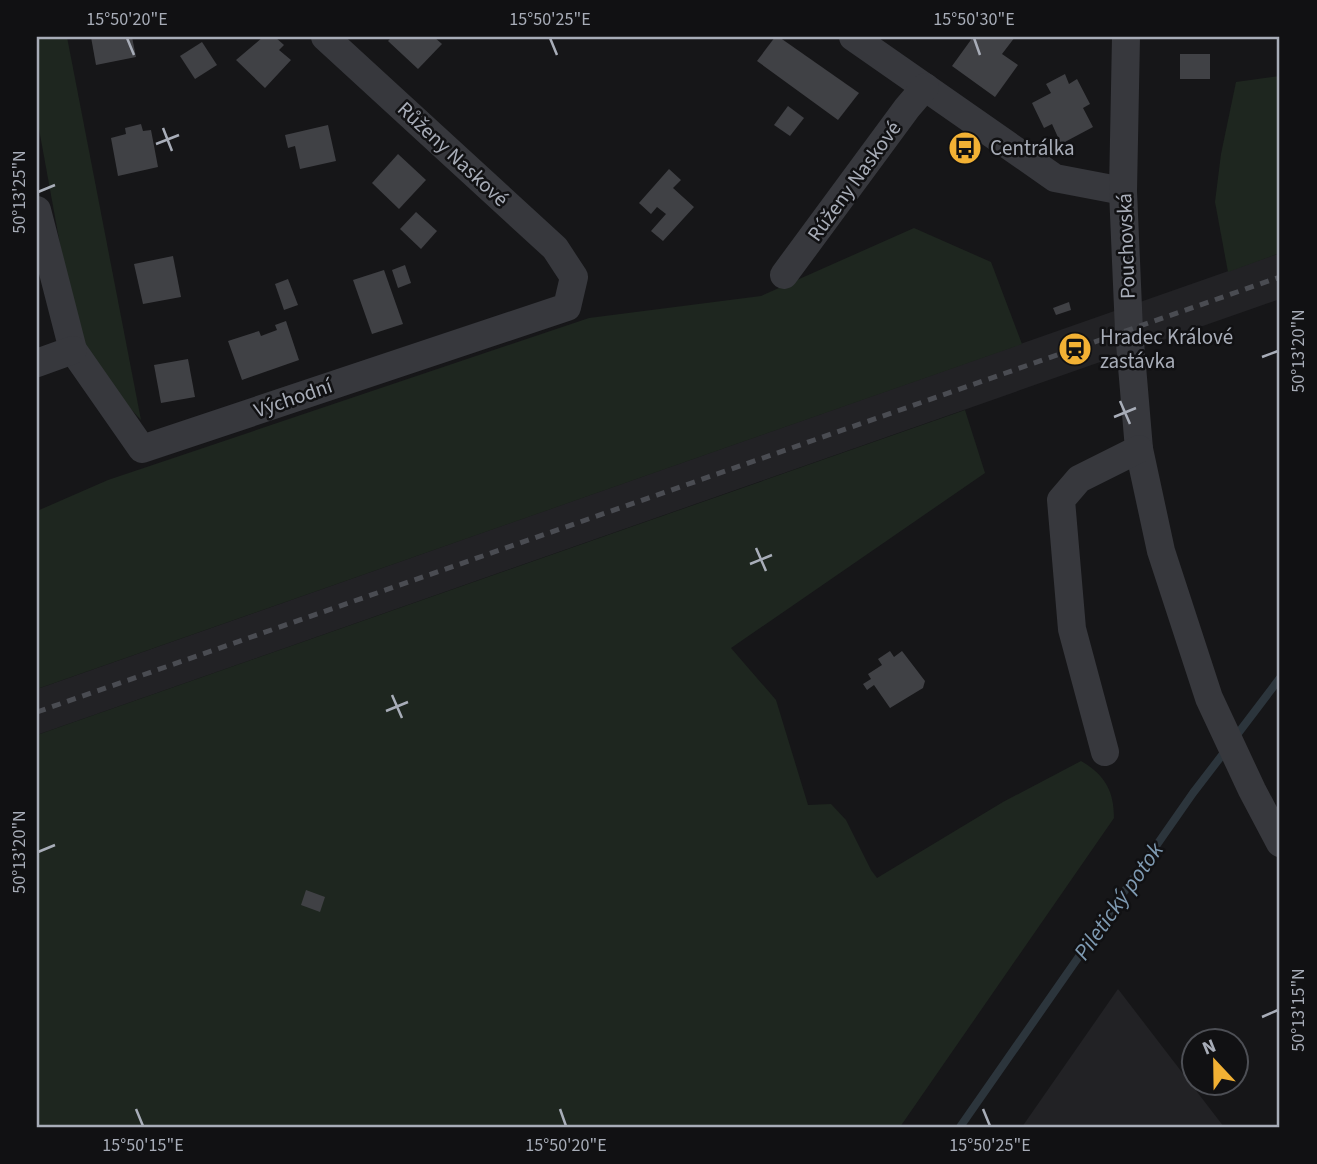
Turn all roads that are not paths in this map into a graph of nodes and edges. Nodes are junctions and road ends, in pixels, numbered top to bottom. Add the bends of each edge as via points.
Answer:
1 (325, 37) edge
2 (853, 37) edge
3 (1126, 37) edge
4 (925, 87) junction
5 (1123, 191) junction
6 (37, 209) edge
7 (784, 275) dead end
8 (574, 277) joint
9 (73, 350) junction
10 (37, 363) edge
11 (1139, 449) junction
12 (1105, 752) dead end
13 (1280, 843) edge

1 - 8 street, Růženy Naskové via 555,248
2 - 4 street
3 - 5 street, Pouchovská
4 - 5 street via 1055,178
4 - 7 street, Rúženy Naskové
5 - 11 street, Pouchovská
6 - 9 street
8 - 9 street, Východní via 566,307 142,449
9 - 10 street
11 - 12 street via 1079,479 1061,500 1072,629
11 - 13 street, Pouchovská via 1161,551 1209,698

